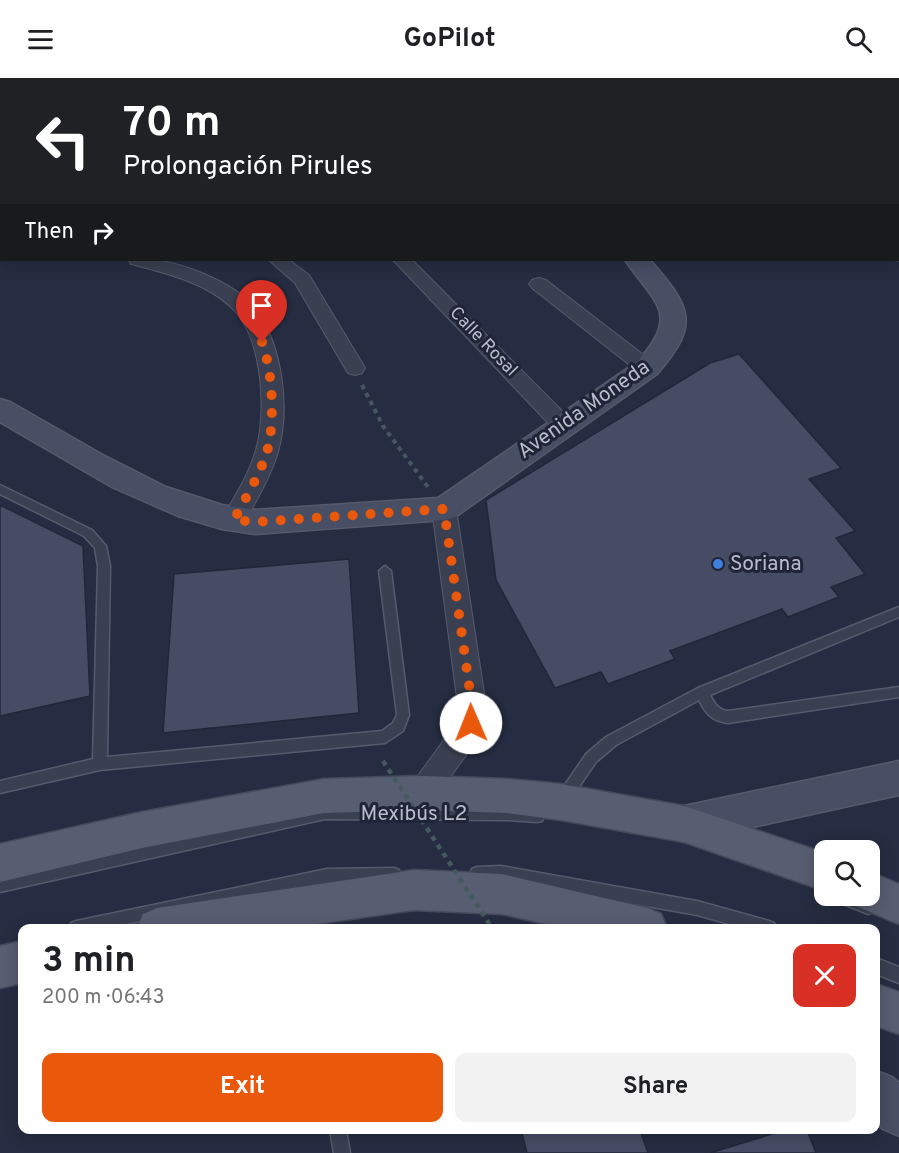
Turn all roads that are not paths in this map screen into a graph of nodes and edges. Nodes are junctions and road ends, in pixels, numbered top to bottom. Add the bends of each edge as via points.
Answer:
1 (148, 261) edge
2 (279, 261) edge
3 (403, 261) edge
4 (637, 261) edge
5 (178, 264) edge
6 (539, 284) dead end
7 (355, 368) road end
8 (647, 369) junction
9 (0, 409) edge
10 (563, 425) junction
11 (0, 489) edge
12 (444, 509) junction
13 (234, 520) junction
14 (385, 571) dead end
15 (899, 612) edge
16 (702, 692) junction
17 (899, 692) edge
18 (99, 764) junction
19 (899, 778) edge
20 (0, 787) edge
21 (422, 793) junction
22 (567, 814) junction
23 (641, 831) dead end
24 (694, 835) junction
25 (748, 861) dead end
26 (0, 863) edge
27 (814, 869) edge
28 (467, 874) dead end
29 (409, 875) dead end
30 (0, 885) edge
31 (93, 924) edge
32 (193, 924) edge
33 (631, 924) edge
34 (754, 924) edge
35 (18, 963) edge
36 (0, 967) edge
37 (880, 968) edge
38 (899, 975) edge
39 (880, 1006) edge
40 (899, 1013) edge
41 (880, 1096) edge
42 (899, 1113) edge
43 (339, 1134) edge
44 (342, 1153) edge

1 - 5 street
2 - 7 street via 302,279
3 - 10 street, Calle Rosal
4 - 8 main road, Avenida Moneda via 668,296 674,318 666,350
5 - 13 street via 240,303 256,327 267,358 270,440
6 - 8 street
8 - 10 main road, Avenida Moneda
9 - 13 main road via 128,482
10 - 12 main road, Avenida Moneda
11 - 18 lane via 88,534 100,546 104,566
12 - 13 main road via 255,522
12 - 21 street via 473,713 467,731
14 - 18 lane via 403,715 398,728 385,736
15 - 16 lane
16 - 17 lane via 718,716 728,717
16 - 22 lane via 611,741 591,758
18 - 20 lane
19 - 24 main road
21 - 22 main road via 507,796
21 - 26 main road via 324,796 142,830
22 - 23 lane, Mexibús L2
22 - 24 main road
22 - 30 lane, Mexibús L2 via 325,813
24 - 25 lane
24 - 27 main road
28 - 34 lane via 501,873 686,906
29 - 31 lane via 327,876
32 - 33 main road via 300,912 414,890 502,894
35 - 36 main road
37 - 38 lane
39 - 40 main road
41 - 42 main road
43 - 44 lane

